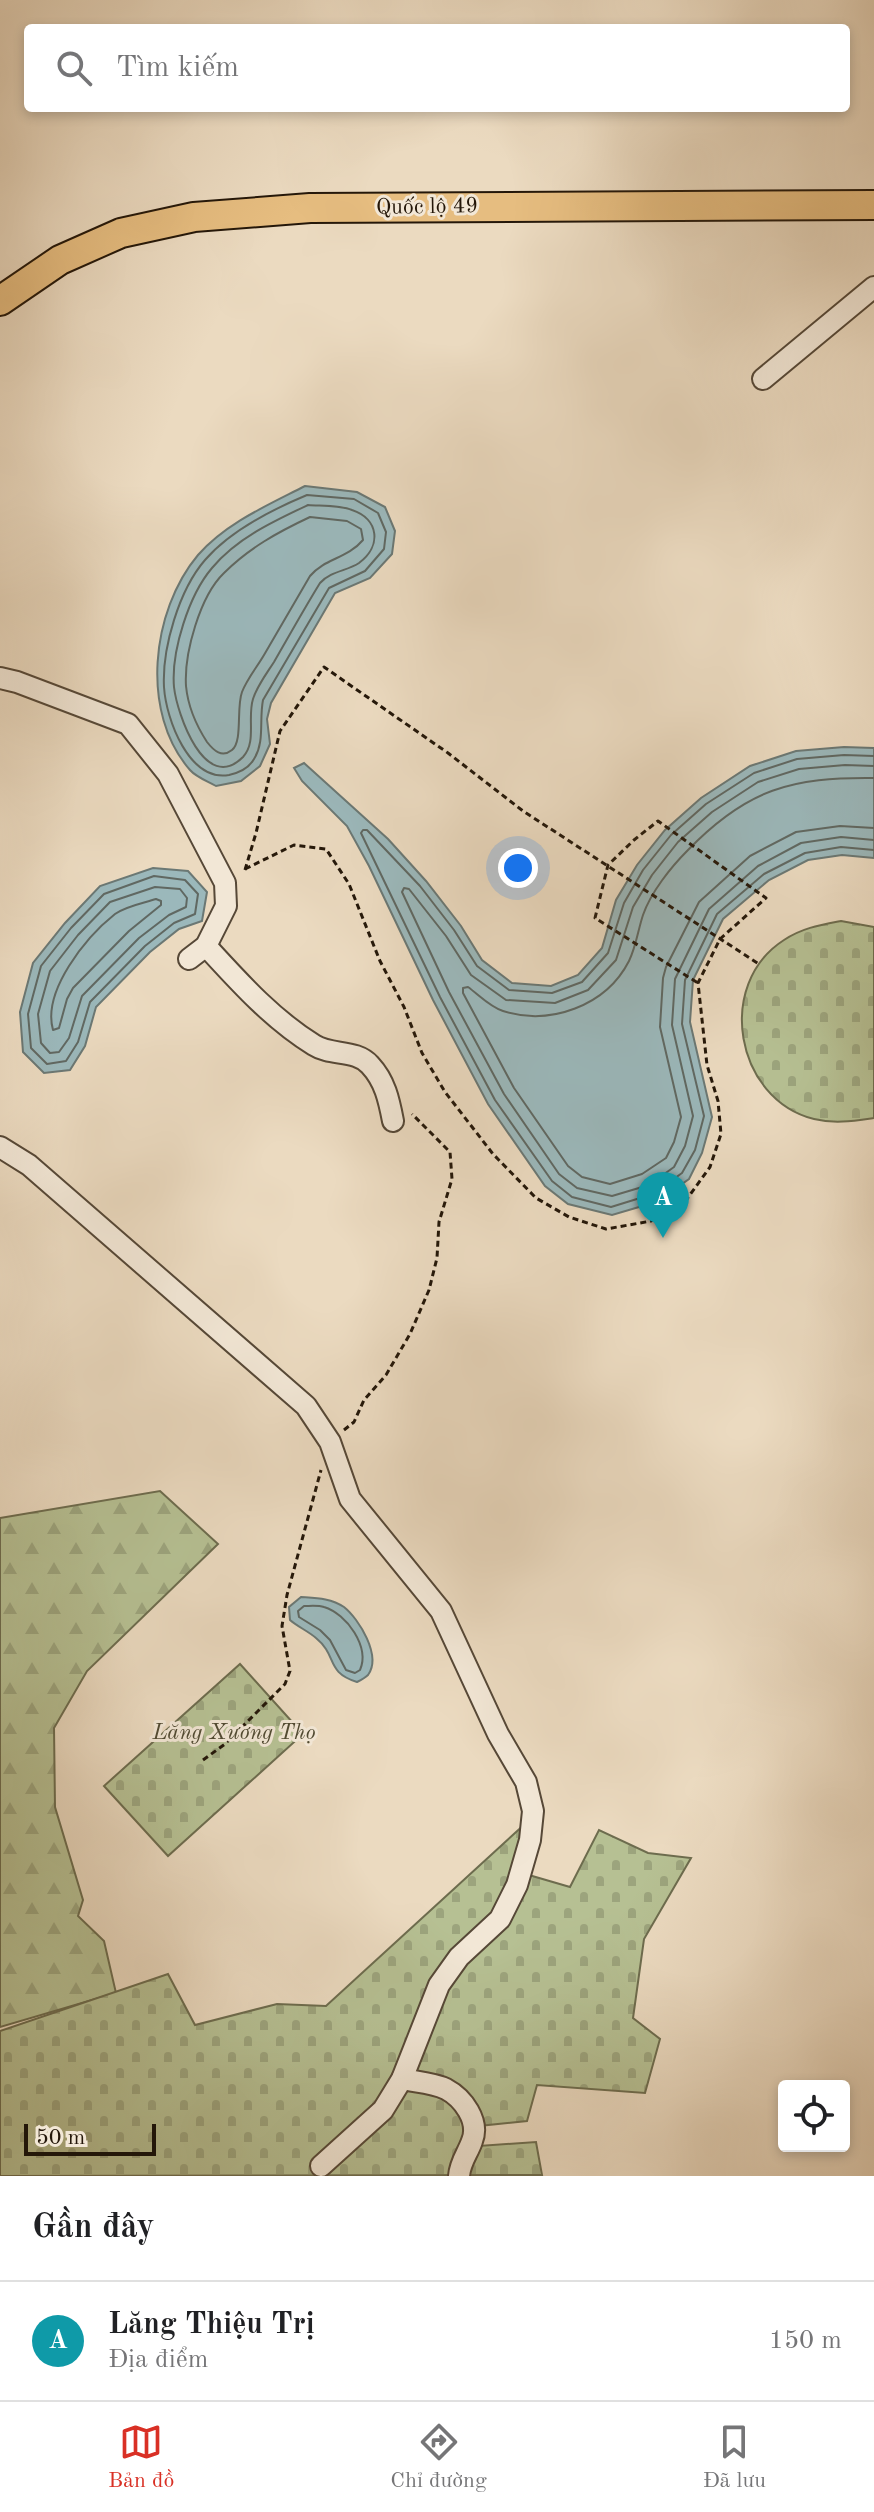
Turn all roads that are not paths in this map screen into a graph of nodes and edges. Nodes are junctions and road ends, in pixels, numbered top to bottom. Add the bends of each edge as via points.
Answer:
1 (874, 205) edge
2 (874, 287) edge
3 (0, 301) edge
4 (763, 379) dead end
5 (0, 678) edge
6 (206, 946) junction
7 (189, 959) dead end
8 (393, 1121) dead end
9 (0, 1147) edge
10 (402, 2079) junction
11 (321, 2166) dead end
12 (459, 2176) edge

1 - 3 highway, Quốc lộ 49 via 310,208 194,217 121,233 60,260
2 - 4 street
5 - 6 street via 128,724 168,774 225,883 226,906
6 - 7 street
6 - 8 street via 252,997 311,1043 327,1053 368,1062 388,1093
9 - 10 street via 29,1165 306,1406 330,1442 350,1499 441,1611 526,1782 533,1811 517,1885 500,1919 459,1957 439,1985
10 - 11 street via 383,2110
10 - 12 street via 444,2088 466,2108 475,2125

